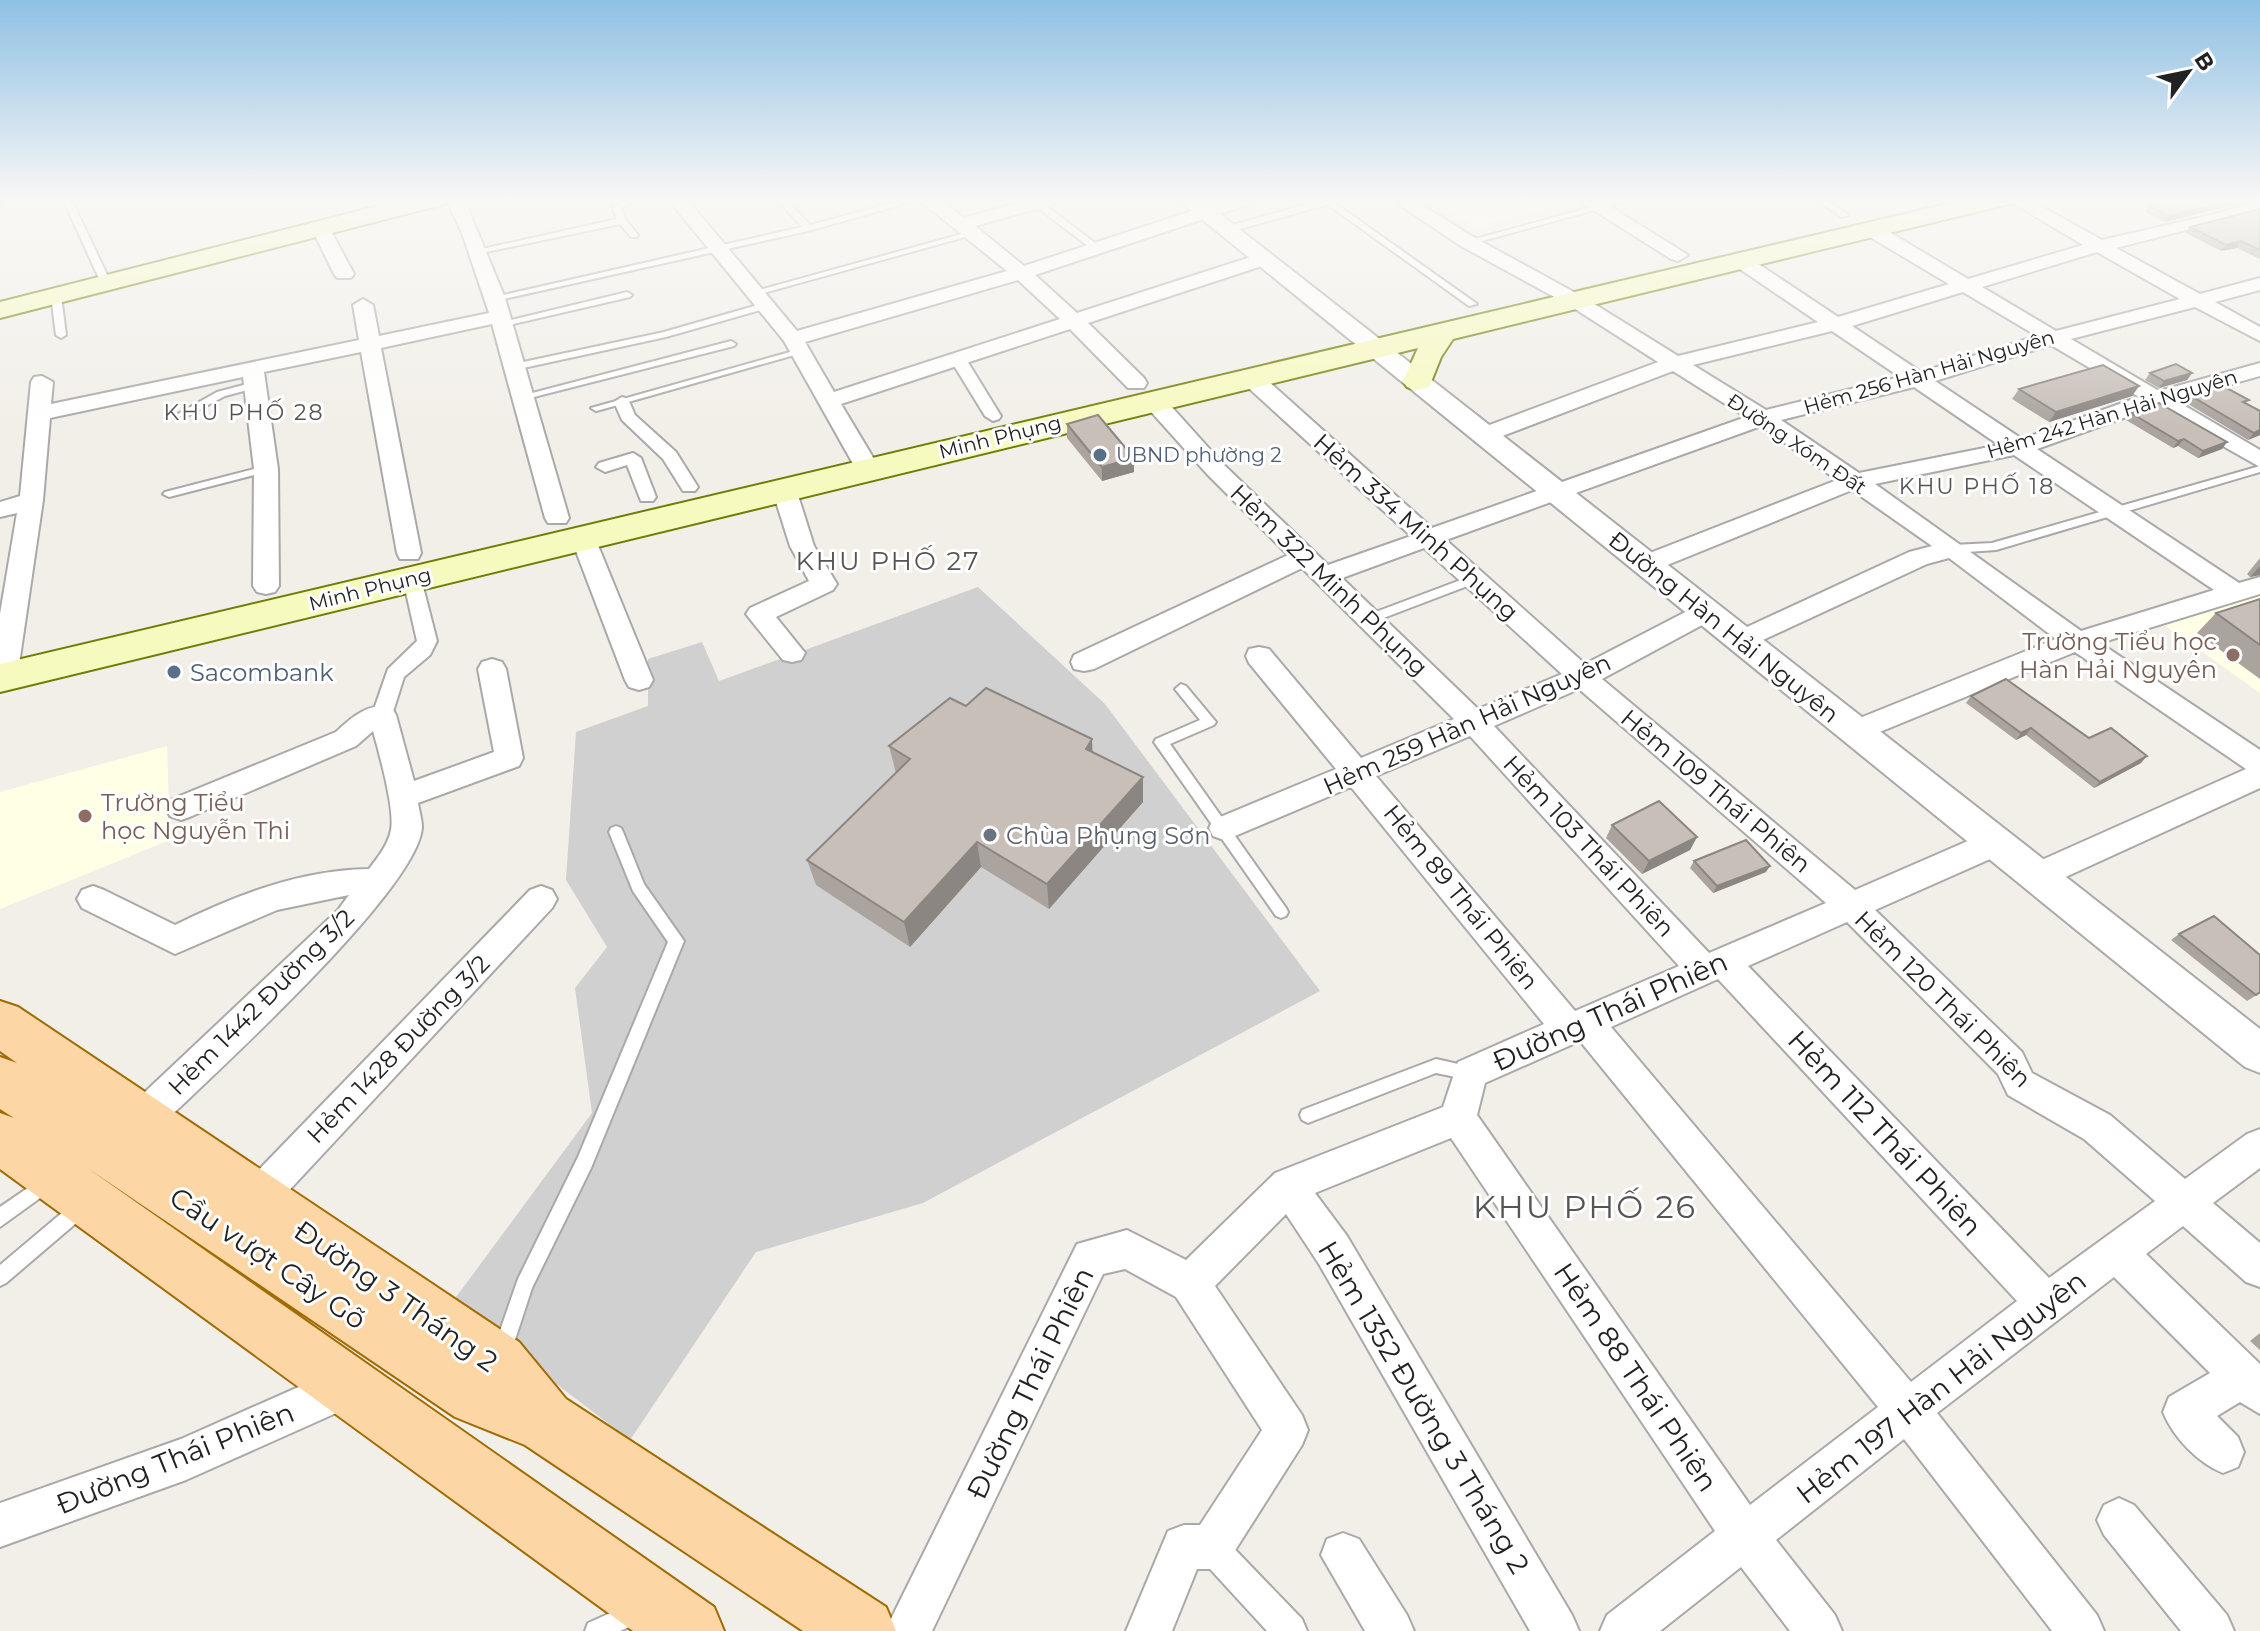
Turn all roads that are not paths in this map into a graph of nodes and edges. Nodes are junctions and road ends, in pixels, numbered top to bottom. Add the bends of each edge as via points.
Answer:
1 (102, 275) edge
2 (137, 275) edge
3 (485, 275) edge
4 (624, 275) edge
5 (742, 275) edge
6 (830, 275) edge
7 (1016, 275) edge
8 (1020, 275) edge
9 (1215, 275) edge
10 (1284, 275) edge
11 (1431, 275) edge
12 (1528, 275) edge
13 (1619, 275) edge
14 (1665, 275) edge
15 (1762, 275) edge
16 (1950, 275) edge
17 (1996, 275) edge
18 (2150, 275) edge
19 (106, 283) junction
20 (1965, 284) junction
21 (2260, 284) edge
22 (1563, 294) junction
23 (627, 295) dead end
24 (56, 296) junction
25 (762, 298) junction
26 (2198, 302) junction
27 (1472, 304) junction
28 (363, 305) dead end
29 (0, 310) edge
30 (498, 313) junction
31 (1077, 321) junction
32 (1836, 324) junction
33 (1445, 330) junction
34 (61, 335) dead end
35 (2260, 335) edge
36 (2056, 337) junction
37 (1363, 340) junction
38 (372, 343) junction
39 (731, 344) dead end
40 (797, 346) junction
41 (958, 359) junction
42 (1674, 363) junction
43 (514, 367) junction
44 (2260, 369) edge
45 (254, 376) junction
46 (1250, 377) junction
47 (1919, 379) junction
48 (1418, 381) junction
49 (42, 382) dead end
50 (1145, 391) junction
51 (522, 397) junction
52 (2158, 398) junction
53 (830, 400) junction
54 (622, 402) junction
55 (596, 408) dead end
56 (40, 413) junction
57 (183, 414) dead end
58 (993, 416) junction
59 (1763, 418) junction
60 (1484, 435) junction
61 (2020, 447) junction
62 (862, 458) junction
63 (2260, 460) edge
64 (605, 467) dead end
65 (266, 469) junction
66 (2260, 469) edge
67 (1852, 482) junction
68 (689, 487) junction
69 (784, 489) junction
70 (169, 494) dead end
71 (1558, 494) junction
72 (647, 497) junction
73 (31, 500) junction
74 (0, 510) edge
75 (2112, 510) junction
76 (570, 528) junction
77 (1429, 539) junction
78 (1953, 549) junction
79 (1305, 557) junction
80 (1646, 564) junction
81 (410, 566) junction
82 (1325, 575) junction
83 (1474, 579) junction
84 (266, 586) junction
85 (2248, 589) edge
86 (1706, 612) junction
87 (1369, 619) junction
88 (1741, 640) junction
89 (2077, 641) junction
90 (792, 653) dead end
91 (1259, 656) dead end
92 (1084, 662) dead end
93 (2, 663) edge
94 (492, 669) dead end
95 (1582, 677) junction
96 (639, 680) dead end
97 (1181, 689) dead end
98 (382, 715) junction
99 (1474, 722) junction
100 (1855, 731) junction
101 (2260, 764) edge
102 (1358, 773) junction
103 (2260, 775) edge
104 (402, 797) junction
105 (181, 808) dead end
106 (1224, 828) junction
107 (616, 832) dead end
108 (1995, 843) junction
109 (2037, 876) junction
110 (377, 881) junction
111 (93, 899) dead end
112 (541, 899) dead end
113 (1851, 906) junction
114 (1281, 912) dead end
115 (1713, 966) junction
116 (0, 1023) edge
117 (1577, 1026) junction
118 (2253, 1040) edge
119 (1470, 1073) junction
120 (0, 1080) edge
121 (1308, 1115) dead end
122 (1458, 1118) junction
123 (141, 1120) junction
124 (0, 1138) edge
125 (2260, 1146) edge
126 (1288, 1186) junction
127 (71, 1189) junction
128 (256, 1199) junction
129 (2182, 1204) junction
130 (0, 1218) edge
131 (2117, 1253) junction
132 (2260, 1268) edge
133 (0, 1277) edge
134 (1190, 1283) junction
135 (2047, 1304) junction
136 (487, 1380) junction
137 (2252, 1384) edge
138 (348, 1386) junction
139 (1908, 1410) junction
140 (2223, 1452) dead end
141 (2119, 1520) dead end
142 (0, 1525) edge
143 (1746, 1538) junction
144 (1211, 1547) junction
145 (1343, 1555) dead end
146 (672, 1618) edge
147 (596, 1631) edge
148 (862, 1631) edge
149 (908, 1631) edge
150 (1149, 1631) edge
151 (1290, 1631) edge
152 (1391, 1631) edge
153 (1556, 1631) edge
154 (1623, 1631) edge
155 (1819, 1631) edge
156 (2081, 1631) edge
157 (2211, 1631) edge

1 - 19 lane
2 - 19 main road
3 - 30 street
4 - 30 lane
5 - 25 street
6 - 25 lane
7 - 40 street
8 - 31 street, Hẻm 322 Minh Phụng
9 - 31 street
10 - 37 street, Đường Hàn Hải Nguyên
11 - 27 lane
12 - 22 street, Đường Xóm Đất
13 - 22 main road, Minh Phụng
14 - 22 main road, Minh Phụng
15 - 32 street
16 - 20 street
17 - 20 street
18 - 26 street
19 - 24 main road
20 - 32 street
20 - 36 street
21 - 26 street, Hẻm 256 Hàn Hải Nguyên
22 - 27 main road, Minh Phụng
22 - 33 main road, Minh Phụng
22 - 42 street, Đường Xóm Đất
23 - 30 lane
24 - 29 main road
24 - 34 lane
25 - 40 street
25 - 43 lane via 666,334
26 - 35 street
26 - 36 street, Hẻm 256 Hàn Hải Nguyên
27 - 37 main road, Minh Phụng
28 - 38 street
30 - 38 street
30 - 43 street
31 - 41 street
31 - 50 street, Hẻm 322 Minh Phụng
32 - 42 street
32 - 47 street
33 - 37 main road, Minh Phụng
33 - 48 main road via 1426,357
36 - 47 street, Hẻm 256 Hàn Hải Nguyên
36 - 52 street
37 - 46 main road, Minh Phụng
37 - 48 street, Đường Hàn Hải Nguyên
37 - 50 main road, Minh Phụng
38 - 45 street
38 - 81 street
39 - 51 lane
40 - 53 street
40 - 54 lane
41 - 53 street
41 - 58 street
42 - 59 street, Đường Xóm Đất
42 - 60 street
43 - 51 street
44 - 52 street, Hẻm 242 Hàn Hải Nguyên
45 - 56 street
45 - 57 lane
45 - 65 street
46 - 50 main road, Minh Phụng
46 - 77 street, Hẻm 334 Minh Phụng
47 - 59 street, Hẻm 256 Hàn Hải Nguyên
47 - 61 street
48 - 60 street, Đường Hàn Hải Nguyên
49 - 56 street
50 - 58 main road, Minh Phụng
50 - 62 main road, Minh Phụng
50 - 79 street, Hẻm 322 Minh Phụng
51 - 76 street
52 - 61 street, Hẻm 242 Hàn Hải Nguyên
52 - 63 street
53 - 62 street
54 - 55 lane
54 - 68 street via 628,417 670,456
56 - 73 street
58 - 62 main road, Minh Phụng
59 - 67 street, Đường Xóm Đất
59 - 71 street, Hẻm 256 Hàn Hải Nguyên
60 - 71 street, Đường Hàn Hải Nguyên
61 - 67 street, Hẻm 242 Hàn Hải Nguyên
61 - 75 street
62 - 68 main road, Minh Phụng
62 - 69 main road, Minh Phụng
64 - 72 street via 633,458
65 - 70 lane
65 - 84 street
66 - 75 lane
67 - 78 street, Đường Xóm Đất
67 - 80 street, Hẻm 242 Hàn Hải Nguyên
68 - 72 main road, Minh Phụng
69 - 76 main road, Minh Phụng
69 - 90 street via 802,546 824,584 759,614
71 - 77 street, Hẻm 256 Hàn Hải Nguyên
71 - 80 street, Đường Hàn Hải Nguyên
72 - 76 main road, Minh Phụng
73 - 74 street
73 - 93 street
75 - 78 lane via 1992,547
75 - 85 street
76 - 81 main road, Minh Phụng
76 - 96 street
77 - 82 street, Hẻm 256 Hàn Hải Nguyên
77 - 83 street, Hẻm 334 Minh Phụng
78 - 88 street via 1918,558
78 - 89 street, Đường Xóm Đất
79 - 82 street, Hẻm 322 Minh Phụng
79 - 92 street
80 - 86 street, Đường Hàn Hải Nguyên
81 - 84 main road, Minh Phụng
81 - 93 main road, Minh Phụng
81 - 98 street via 427,641 395,674
82 - 87 street, Hẻm 322 Minh Phụng
83 - 87 lane
83 - 95 street, Hẻm 334 Minh Phụng
84 - 93 main road, Minh Phụng
85 - 89 street
86 - 88 street, Đường Hàn Hải Nguyên
86 - 95 street, Hẻm 259 Hàn Hải Nguyên
87 - 99 street, Hẻm 322 Minh Phụng
88 - 100 street, Đường Hàn Hải Nguyên
89 - 100 street
89 - 101 street, Đường Xóm Đất
91 - 102 street, Hẻm 89 Thái Phiên
94 - 104 street via 509,758
95 - 99 street, Hẻm 259 Hàn Hải Nguyên
95 - 113 street, Hẻm 109 Thái Phiên
97 - 106 lane via 1209,722 1161,742
98 - 104 street, Hẻm 1442 Đường 3/2
98 - 105 street via 346,739
99 - 102 street, Hẻm 259 Hàn Hải Nguyên
99 - 115 street, Hẻm 103 Thái Phiên
100 - 108 street, Đường Hàn Hải Nguyên
102 - 106 street, Hẻm 259 Hàn Hải Nguyên
102 - 117 street, Hẻm 89 Thái Phiên
103 - 109 street
104 - 110 street, Hẻm 1442 Đường 3/2 via 407,828 398,853
106 - 114 lane
107 - 136 lane via 638,887 676,941
108 - 109 street, Đường Hàn Hải Nguyên
108 - 113 street, Đường Thái Phiên
109 - 118 street, Đường Hàn Hải Nguyên
110 - 111 street, Hẻm 1442 Đường 3/2 via 342,880 239,908 175,940
110 - 123 street, Hẻm 1442 Đường 3/2 via 349,919
112 - 128 street, Hẻm 1428 Đường 3/2
113 - 115 street, Đường Thái Phiên
113 - 129 street, Hẻm 120 Thái Phiên via 2010,1063 2020,1084 2097,1127
115 - 117 street, Đường Thái Phiên
115 - 135 street, Hẻm 112 Thái Phiên
116 - 123 main road, Đường 3 Tháng 2
117 - 119 street, Đường Thái Phiên
117 - 139 street, Hẻm 89 Thái Phiên
119 - 121 lane via 1436,1066
119 - 122 street, Đường Thái Phiên
120 - 136 main road, Cầu vượt Cây Gõ
122 - 126 street
122 - 143 street, Hẻm 88 Thái Phiên
123 - 128 main road, Đường 3 Tháng 2
124 - 127 main road
125 - 129 street, Hẻm 197 Hàn Hải Nguyên
126 - 134 street
126 - 153 street, Hẻm 1352 Đường 3 Tháng 2 via 1333,1250
127 - 130 lane
127 - 133 lane
127 - 138 main road
128 - 136 main road, Đường 3 Tháng 2
129 - 131 street, Hẻm 197 Hàn Hải Nguyên
129 - 132 street, Hẻm 120 Thái Phiên
131 - 135 street, Hẻm 197 Hàn Hải Nguyên
131 - 137 street
134 - 144 street via 1287,1430
134 - 149 street, Đường Thái Phiên via 1127,1249 1091,1258
135 - 139 street, Hẻm 197 Hàn Hải Nguyên
136 - 148 main road, Cầu vượt Cây Gõ
137 - 140 street via 2184,1412
138 - 142 street, Đường Thái Phiên via 186,1459
138 - 146 main road
139 - 143 street, Hẻm 197 Hàn Hải Nguyên
139 - 156 street, Hẻm 89 Thái Phiên
141 - 157 street
143 - 154 street, Hẻm 197 Hàn Hải Nguyên
143 - 155 street, Hẻm 88 Thái Phiên
144 - 150 street via 1184,1547
144 - 151 street
145 - 152 street
146 - 147 lane

